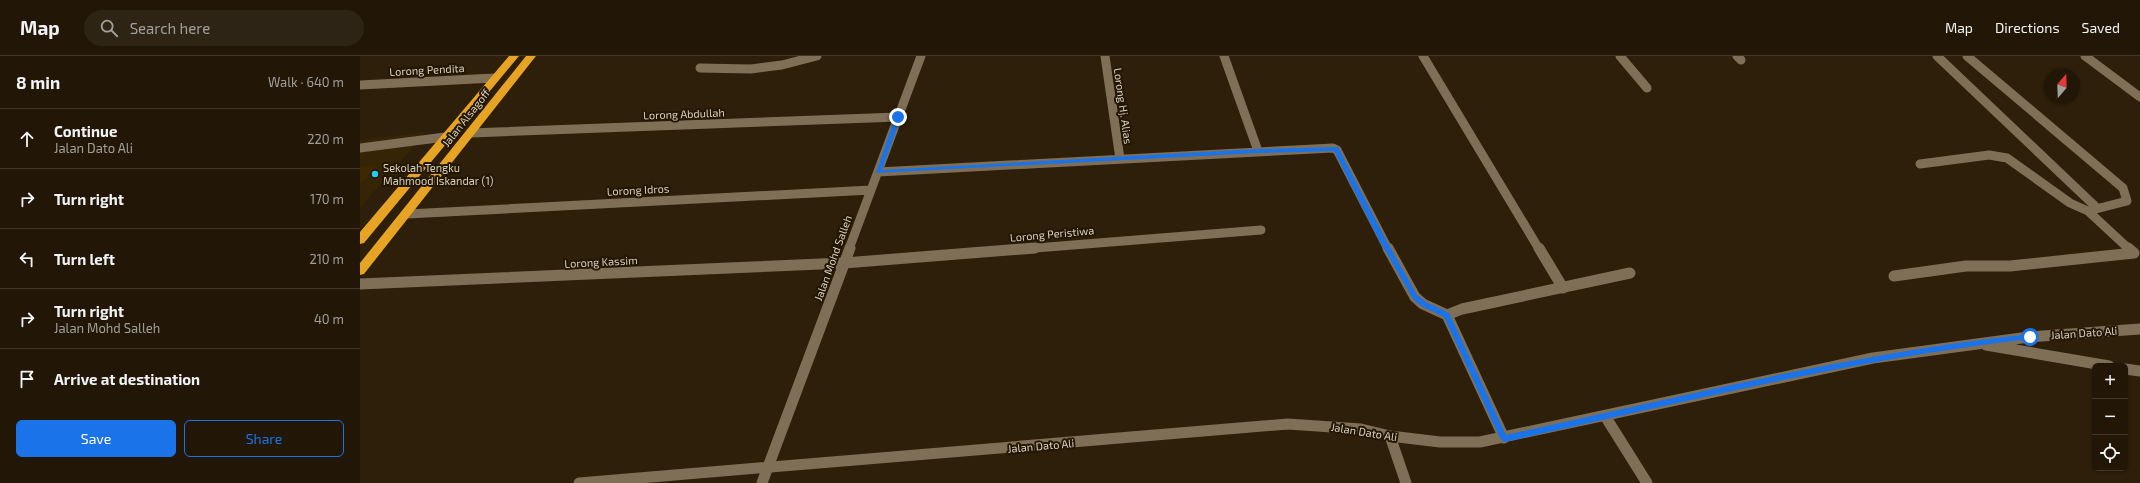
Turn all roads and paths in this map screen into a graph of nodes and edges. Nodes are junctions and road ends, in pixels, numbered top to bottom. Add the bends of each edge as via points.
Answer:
1 (514, 56) edge
2 (531, 56) edge
3 (817, 56) edge
4 (921, 56) edge
5 (1105, 56) edge
6 (1224, 56) edge
7 (1423, 56) edge
8 (1620, 56) edge
9 (1936, 56) edge
10 (1967, 56) edge
11 (2085, 56) edge
12 (700, 68) dead end
13 (494, 78) junction
14 (360, 85) edge
15 (1647, 88) dead end
16 (2140, 96) edge
17 (898, 117) junction
18 (471, 133) junction
19 (445, 137) junction
20 (360, 148) edge
21 (1258, 151) junction
22 (1120, 159) junction
23 (1920, 164) dead end
24 (878, 172) junction
25 (871, 190) junction
26 (2092, 209) junction
27 (407, 214) junction
28 (1261, 230) dead end
29 (360, 240) edge
30 (2137, 256) edge
31 (844, 263) junction
32 (360, 271) edge
33 (1630, 273) dead end
34 (1894, 276) dead end
35 (360, 284) edge
36 (1563, 288) junction
37 (1446, 315) junction
38 (2140, 329) edge
39 (1975, 343) junction
40 (2092, 363) edge
41 (2128, 369) edge
42 (2140, 371) edge
43 (1605, 416) junction
44 (1390, 436) junction
45 (1504, 438) junction
46 (768, 468) junction
47 (579, 483) edge
48 (762, 483) edge
49 (1406, 483) edge
50 (1648, 483) edge

1 - 13 highway, Jalan Alsagoff
2 - 18 highway, Jalan Alsagoff
3 - 12 street via 782,65 751,69
4 - 17 street, Jalan Mohd Salleh
5 - 22 street, Lorong Hj. Alias
6 - 21 street
7 - 36 street
8 - 15 street
9 - 26 street
10 - 26 street via 2123,188 2127,201
11 - 16 street
13 - 14 street, Lorong Pendita
13 - 19 highway, Jalan Alsagoff
17 - 18 street, Lorong Abdullah
17 - 24 street, Jalan Mohd Salleh
18 - 27 highway, Jalan Alsagoff
19 - 20 street
19 - 29 highway, Jalan Alsagoff
21 - 22 street
21 - 37 street via 1336,149 1415,297 1423,304
22 - 24 street
23 - 26 street via 1988,155 2007,158 2070,203
24 - 25 street, Jalan Mohd Salleh
25 - 27 street, Lorong Idros
25 - 31 street, Jalan Mohd Salleh
26 - 30 street
27 - 32 highway, Jalan Alsagoff
28 - 31 street, Lorong Peristiwa
30 - 34 street via 2010,266 1966,266
31 - 35 street, Lorong Kassim
31 - 46 street, Jalan Mohd Salleh
33 - 36 street
36 - 37 street via 1462,309
37 - 45 street
38 - 39 street, Jalan Dato Ali
39 - 40 street
39 - 43 street, Jalan Dato Ali via 1873,358
41 - 42 street
43 - 45 street, Jalan Dato Ali
43 - 50 street
44 - 45 street, Jalan Dato Ali via 1440,442 1480,442
44 - 46 street, Jalan Dato Ali via 1361,429 1288,424
44 - 49 street
46 - 47 street, Jalan Dato Ali
46 - 48 street, Jalan Mohd Salleh

